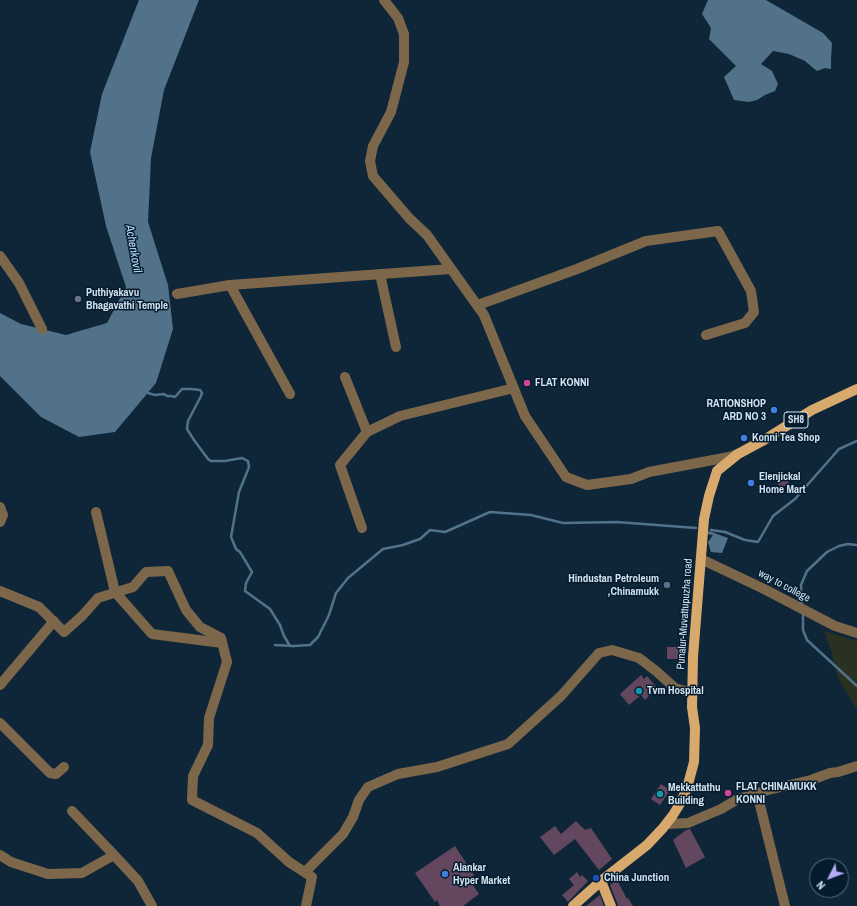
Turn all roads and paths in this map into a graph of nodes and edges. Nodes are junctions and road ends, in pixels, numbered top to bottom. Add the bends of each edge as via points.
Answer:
1 (384, 0) edge
2 (0, 256) edge
3 (451, 269) junction
4 (380, 274) junction
5 (230, 285) junction
6 (178, 294) dead end
7 (478, 305) junction
8 (42, 329) dead end
9 (706, 334) dead end
10 (396, 347) dead end
11 (345, 377) dead end
12 (514, 388) junction
13 (857, 389) edge
14 (290, 394) dead end
15 (367, 432) junction
16 (738, 454) junction
17 (0, 507) edge
18 (96, 512) dead end
19 (0, 522) edge
20 (362, 528) dead end
21 (701, 559) junction
22 (0, 591) edge
23 (115, 592) junction
24 (54, 621) junction
25 (857, 633) edge
26 (222, 643) junction
27 (0, 685) edge
28 (692, 693) junction
29 (0, 723) edge
30 (857, 766) edge
31 (64, 767) dead end
32 (757, 793) junction
33 (72, 811) dead end
34 (667, 824) junction
35 (0, 855) edge
36 (114, 855) junction
37 (305, 872) junction
38 (601, 881) junction
39 (152, 906) edge
40 (306, 906) edge
41 (573, 906) edge
42 (611, 906) edge
43 (785, 906) edge

1 - 3 street via 398,18 404,34 404,62 391,112 373,146 370,161 373,176 427,235
2 - 8 street via 19,283
3 - 4 street
3 - 7 street
4 - 5 street
4 - 10 street
5 - 6 street
5 - 14 street
7 - 9 street via 646,241 718,231 751,291 754,312 745,323
7 - 12 street
11 - 15 street
12 - 15 street via 400,416
12 - 16 street via 525,416 566,477 587,485 631,479 649,472
13 - 16 main road, SH8 via 812,410
15 - 20 street via 340,465
16 - 21 main road, Punalur-Muvattupuzha road / SH8 via 717,471 704,519
17 - 19 street via 3,515
18 - 23 street
21 - 25 street, way to college via 835,626
21 - 28 main road, Punalur-Muvattupuzha road / SH8
22 - 24 street via 39,607
23 - 24 street via 98,598 64,632
23 - 26 street via 152,634
23 - 26 street via 133,587 146,572 168,571 186,610 200,627 220,638
24 - 27 street
26 - 37 street via 227,662 209,718 208,745 193,776 192,800 257,833 289,862
28 - 34 main road, Punalur-Muvattupuzha road / SH8 via 694,762 681,802
28 - 37 street via 675,688 638,658 612,650 599,654 561,696 508,744 437,767 398,774 368,787 343,834
29 - 31 street via 50,773 56,774
30 - 32 street
32 - 34 street via 738,799 688,823
32 - 43 street
33 - 36 street
34 - 38 main road, Punalur-Muvattupuzha road / SH8 via 647,845
35 - 36 street via 12,862 48,874 82,873
36 - 39 street via 138,881
37 - 40 street via 312,877
38 - 41 main road, Punalur-Muvattupuzha road / SH8
38 - 42 main road

